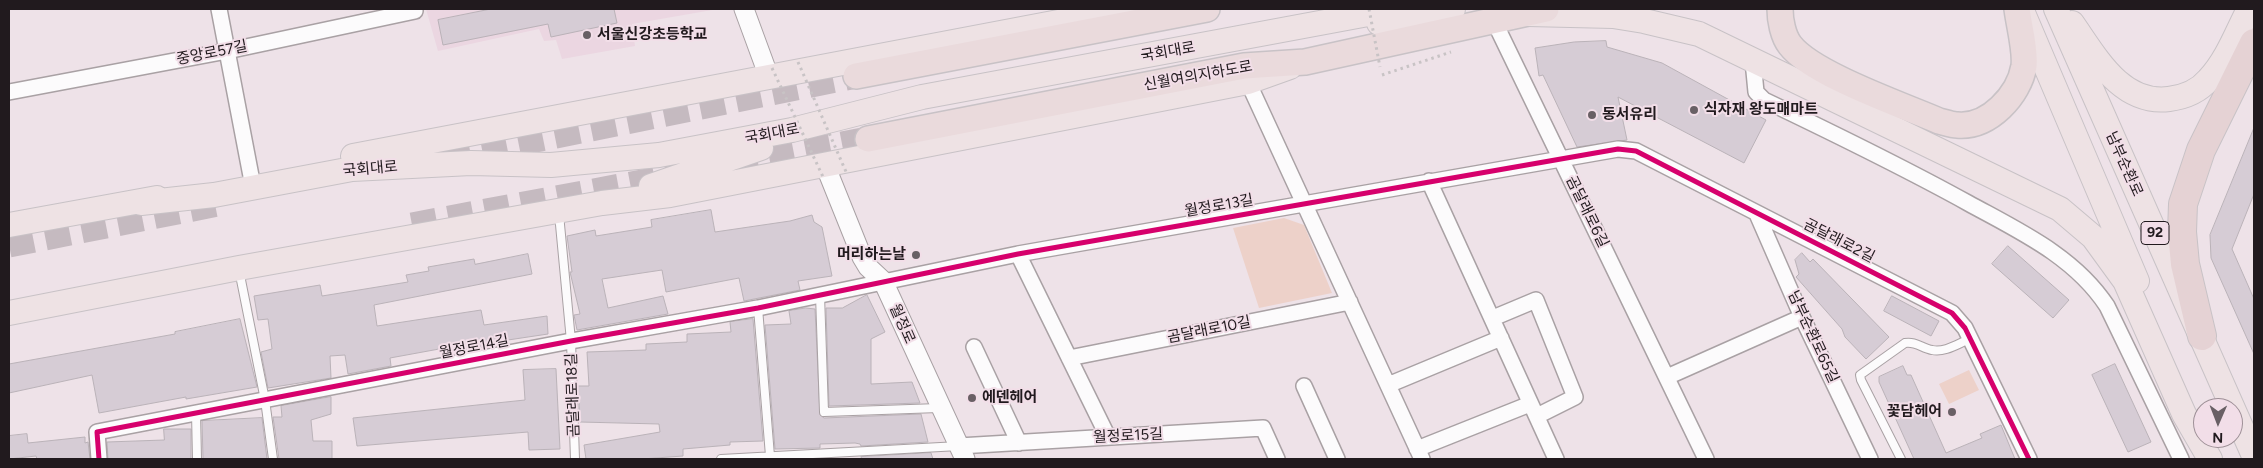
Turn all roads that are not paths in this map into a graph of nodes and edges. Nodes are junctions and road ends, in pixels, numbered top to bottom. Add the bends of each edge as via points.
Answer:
1 (219, 9) edge
2 (744, 9) edge
3 (1127, 9) edge
4 (1207, 9) edge
5 (1395, 9) edge
6 (1454, 9) edge
7 (1780, 9) edge
8 (2017, 9) edge
9 (2021, 9) edge
10 (2056, 9) edge
11 (2062, 9) edge
12 (2249, 9) edge
13 (415, 11) dead end
14 (1537, 11) edge
15 (1494, 21) junction
16 (2254, 43) edge
17 (227, 51) junction
18 (1753, 61) junction
19 (1305, 62) junction
20 (771, 72) junction
21 (856, 76) tunnel mouth
22 (1248, 82) junction
23 (9, 92) edge
24 (868, 139) tunnel mouth
25 (1560, 158) junction
26 (824, 172) junction
27 (251, 176) junction
28 (1429, 181) junction
29 (141, 203) junction
30 (602, 203) junction
31 (1304, 203) junction
32 (559, 212) junction
33 (1757, 214) junction
34 (9, 225) edge
35 (1018, 254) junction
36 (239, 268) junction
37 (883, 281) junction
38 (820, 295) junction
39 (1350, 302) junction
40 (758, 308) junction
41 (9, 313) edge
42 (1802, 317) junction
43 (1493, 318) junction
44 (2202, 336) junction
45 (1501, 338) junction
46 (1970, 339) junction
47 (571, 341) junction
48 (974, 347) dead end
49 (1069, 358) junction
50 (1667, 377) junction
51 (1388, 385) junction
52 (1304, 386) dead end
53 (265, 400) junction
54 (939, 408) junction
55 (1533, 410) junction
56 (196, 413) junction
57 (2193, 414) edge
58 (1108, 437) junction
59 (1019, 443) junction
60 (962, 453) edge
61 (1420, 454) edge
62 (854, 455) edge
63 (770, 456) junction
64 (2254, 456) edge
65 (755, 458) edge
66 (99, 459) edge
67 (197, 459) edge
68 (273, 459) edge
69 (575, 459) edge
70 (721, 459) edge
71 (1277, 459) edge
72 (1337, 459) edge
73 (1556, 459) edge
74 (1706, 459) edge
75 (1870, 459) edge
76 (1900, 459) edge
77 (2029, 459) edge
78 (2181, 459) edge
79 (2211, 459) edge

1 - 17 street
2 - 20 street
3 - 20 main road
4 - 21 highway
5 - 29 main road, 국회대로 via 922,97 792,130 659,155 551,165 471,163 352,169 214,195
6 - 30 main road, 국회대로 via 906,111 762,148
7 - 8 highway via 1780,20 1789,44 1811,65 1938,121 1958,126 1994,113 2010,99 2020,82 2024,64
9 - 57 main road, 92
10 - 44 main road, 남부순환로 / 92
11 - 12 main road via 2103,68 2119,84 2157,101 2194,92 2208,81
13 - 17 street, 중앙로57길
14 - 15 highway, 신월여의지하도로
14 - 18 main road via 1644,21 1698,34
15 - 19 highway, 신월여의지하도로
15 - 25 street, 곰달래로6길
16 - 44 highway via 2201,150 2183,204 2185,264
17 - 23 street, 중앙로57길
17 - 27 street
18 - 78 street via 1756,92 1764,100 1907,170 2040,243 2068,262 2094,286 2107,306
18 - 79 main road via 2060,209 2093,237 2125,281 2184,414
19 - 22 main road
19 - 24 highway, 신월여의지하도로 via 1244,66
20 - 27 main road
22 - 26 main road
22 - 31 street
25 - 28 street, 월정로13길
25 - 33 street, 곰달래로2길 via 1618,149 1636,151
25 - 50 street, 곰달래로6길
26 - 30 main road
26 - 37 street, 월정로 via 862,257
27 - 29 main road via 214,182
28 - 31 street, 월정로13길
28 - 43 street
29 - 34 main road
30 - 32 main road
31 - 35 street, 월정로13길
31 - 39 street
32 - 36 main road
32 - 47 lane, 곰달래로18길
33 - 42 street, 남부순환로65길
33 - 46 street, 곰달래로2길 via 1946,309 1957,317
35 - 37 street, 월정로13길
35 - 49 street
36 - 41 main road
36 - 53 lane
37 - 38 street, 월정로14길
37 - 54 street, 월정로
38 - 40 street, 월정로14길
38 - 54 lane via 824,412
39 - 49 street, 곰달래로10길
39 - 51 street
40 - 47 street, 월정로14길
40 - 63 lane
42 - 50 street
42 - 75 street, 남부순환로65길
43 - 45 street
43 - 55 street via 1536,300 1575,397
44 - 64 main road, 남부순환로 / 92
45 - 51 street
45 - 55 street
46 - 76 lane via 1939,351 1912,342 1905,343 1860,374
46 - 77 street, 곰달래로2길
47 - 53 street, 월정로14길
47 - 69 lane, 곰달래로18길
48 - 59 street
49 - 58 street
50 - 74 street, 곰달래로6길
51 - 61 street
52 - 72 street
53 - 56 street, 월정로14길
53 - 68 lane
54 - 60 street, 월정로
55 - 61 street
55 - 73 street
56 - 66 street, 월정로14길 via 98,432
56 - 67 lane
58 - 59 street, 월정로15길
58 - 71 street, 월정로15길 via 1263,428
59 - 60 street, 월정로15길
60 - 62 lane
62 - 63 lane
63 - 65 lane
65 - 70 lane

